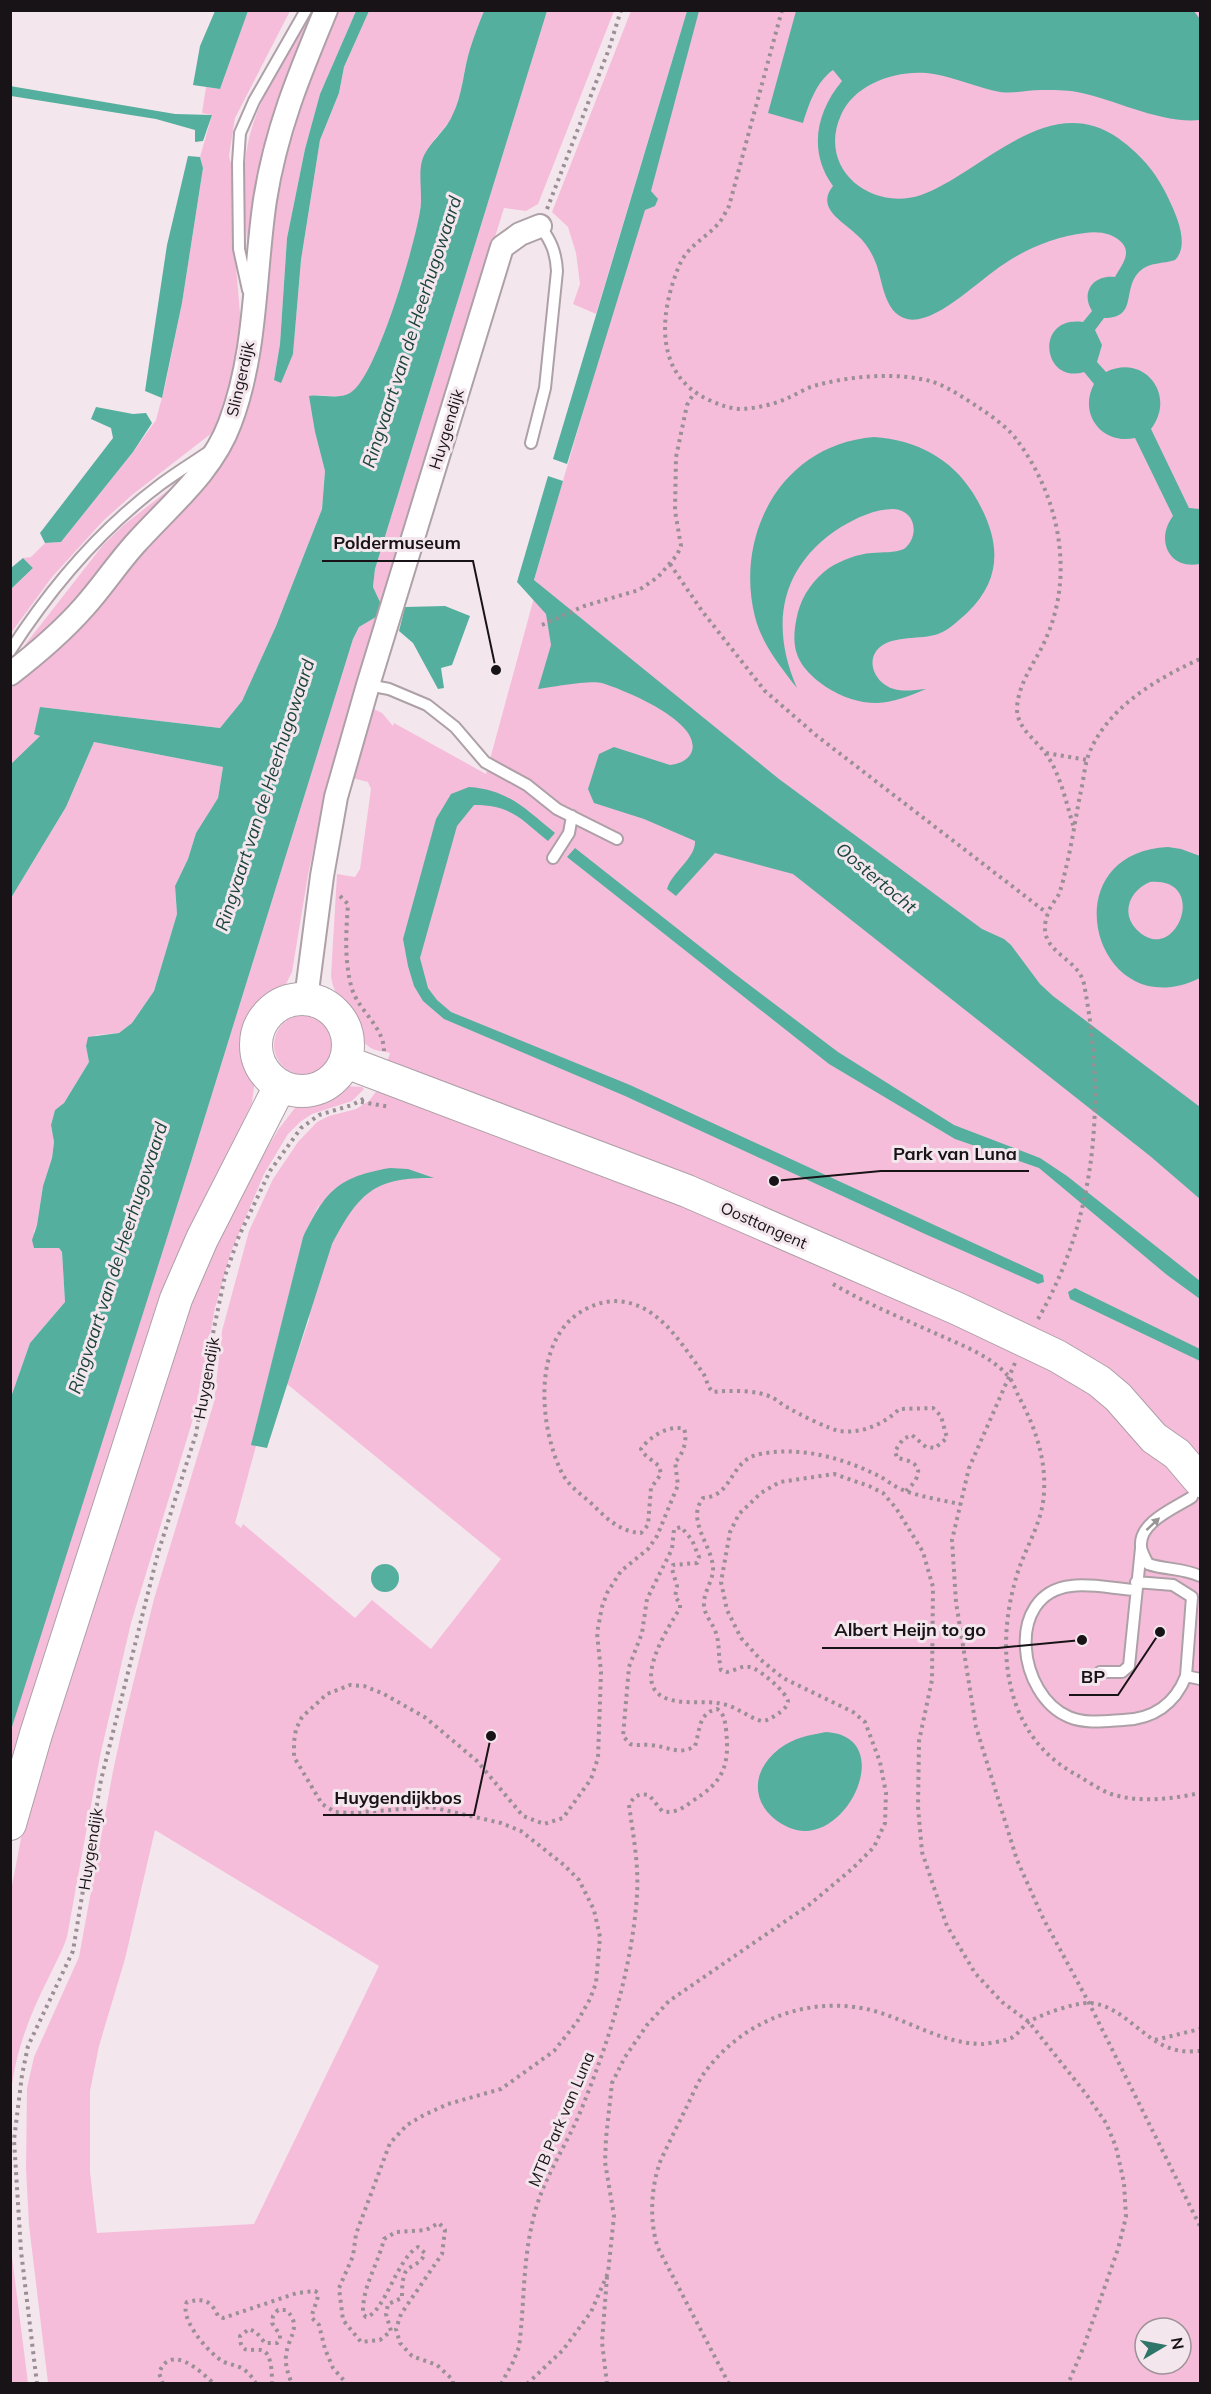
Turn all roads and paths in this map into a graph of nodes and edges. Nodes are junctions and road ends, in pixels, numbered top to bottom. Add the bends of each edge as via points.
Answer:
1 (306, 10) edge
2 (326, 10) edge
3 (621, 10) edge
4 (782, 10) edge
5 (540, 226) junction
6 (253, 314) junction
7 (693, 393) junction
8 (531, 443) dead end
9 (221, 444) junction
10 (670, 564) junction
11 (542, 625) dead end
12 (10, 651) edge
13 (1200, 658) edge
14 (10, 674) edge
15 (368, 685) junction
16 (1045, 753) junction
17 (1087, 760) junction
18 (572, 816) junction
19 (1074, 829) junction
20 (617, 839) dead end
21 (553, 858) dead end
22 (322, 876) junction
23 (1047, 913) junction
24 (306, 999) junction
25 (346, 1062) junction
26 (376, 1072) junction
27 (280, 1086) junction
28 (1025, 1341) junction
29 (1009, 1378) junction
30 (906, 1491) junction
31 (1198, 1495) edge
32 (960, 1504) junction
33 (1141, 1548) junction
34 (1200, 1576) edge
35 (1135, 1586) junction
36 (1100, 1672) dead end
37 (1186, 1676) junction
38 (1200, 1679) edge
39 (1200, 1793) edge
40 (10, 1824) edge
41 (1089, 2003) junction
42 (1029, 2022) junction
43 (1200, 2029) edge
44 (1154, 2040) junction
45 (1200, 2051) edge
46 (1200, 2226) edge
47 (608, 2273) junction
48 (37, 2384) edge
49 (163, 2384) edge
50 (214, 2384) edge
51 (256, 2384) edge
52 (272, 2384) edge
53 (292, 2384) edge
54 (347, 2384) edge
55 (453, 2384) edge
56 (501, 2384) edge
57 (527, 2384) edge
58 (607, 2384) edge
59 (729, 2384) edge
60 (1068, 2384) edge

1 - 6 lane via 240,133 239,249
2 - 6 street, Slingerdijk via 291,92 273,154
3 - 5 path
4 - 7 path via 729,206 720,222 691,247 672,284 666,316 667,350 676,374
5 - 8 lane via 553,246 557,271 545,388
5 - 15 street, Huygendijk via 502,247
6 - 9 street, Slingerdijk via 240,392
7 - 10 path via 676,457 675,511 681,546
7 - 16 path via 741,409 787,399 814,385 848,379 889,376 931,381 991,416 1019,442 1050,501 1059,540 1059,604 1047,637 1020,688 1017,712 1025,731
9 - 12 lane via 160,484 89,549 65,575
9 - 14 street, Slingerdijk via 193,483 134,545 85,606
10 - 11 path via 639,590 577,609
10 - 23 path via 765,691 817,736
13 - 17 path via 1159,680 1116,714 1099,735
15 - 18 lane via 427,705 455,727 485,762
15 - 22 street, Huygendijk via 336,797
16 - 17 path
16 - 19 path via 1056,771
17 - 19 path
18 - 20 lane
18 - 21 lane via 569,833
19 - 23 path via 1059,894
22 - 24 street, Huygendijk
22 - 26 path, Huygendijk via 348,904 347,961 353,991 384,1044
23 - 28 path via 1048,943 1080,974 1095,1071 1095,1128 1073,1246 1055,1289
24 - 25 main road via 323,1004 338,1015 348,1038
24 - 27 main road via 279,1005 268,1014 258,1032 261,1066
25 - 26 main road, Oosttangent
25 - 27 main road via 340,1074 318,1089 292,1091
26 - 28 main road, Oosttangent via 687,1191
26 - 48 path, Huygendijk via 371,1092 361,1102 319,1115 301,1128 270,1171 238,1236 225,1276 196,1434 158,1553 101,1780 73,1951 28,2046 22,2075 14,2140 21,2251
27 - 40 main road via 176,1299
28 - 29 path
28 - 31 main road, Oosttangent via 1057,1356 1118,1398 1154,1438 1177,1454
29 - 32 path via 969,1468
29 - 39 path via 1037,1436 1044,1469 1042,1510 1015,1580 1004,1645 1007,1675 1018,1713 1038,1744 1069,1771 1110,1793 1163,1799
30 - 32 path
30 - 55 path, MTB Park van Luna via 916,1479 918,1468 910,1460 897,1458 895,1451 903,1439 912,1435 926,1447 935,1448 947,1438 941,1416 933,1408 899,1409 873,1427 831,1429 773,1397 754,1392 713,1392 705,1375 660,1320 625,1302 597,1304 578,1312 563,1326 546,1371 546,1421 568,1483 603,1516 625,1530 641,1533 648,1525 651,1488 661,1474 659,1466 641,1449 650,1437 674,1427 684,1429 686,1436 682,1456 675,1462 678,1485 657,1536 648,1549 621,1571 607,1593 598,1620 598,1758 591,1779 576,1802 562,1818 544,1824 523,1816 453,1739 410,1708 364,1686 350,1685 327,1694 296,1729 294,1757 322,1804 335,1812 431,1807 501,1823 521,1831 564,1865 579,1880 594,1910 600,1953 596,1983 577,2022 554,2051 501,2089 448,2104 407,2126 390,2143 339,2288 343,2320 361,2342 372,2342 391,2331 386,2314 388,2304 402,2298 405,2273 425,2253 418,2247 413,2250 376,2312 366,2317 363,2303 368,2281 384,2239 396,2232 426,2230 435,2223 443,2226 442,2254 401,2314 396,2329 400,2343 412,2356 437,2365
30 - 56 path, MTB Park van Luna via 852,1464 824,1455 771,1452 744,1460 726,1488 715,1497 703,1498 696,1507 712,1559 713,1571 704,1604 716,1633 721,1670 752,1667 783,1692 788,1704 767,1721 724,1704 669,1699 653,1684 652,1660 680,1608 675,1597 673,1565 697,1563 699,1557 687,1532 681,1527 674,1529 672,1549 647,1599 642,1633 629,1667 623,1736 630,1744 687,1751 695,1746 701,1720 710,1710 717,1709 723,1713 726,1762 710,1790 674,1812 662,1811 649,1795 643,1794 629,1805 637,1894 626,1971 612,2030 584,2104 535,2211 527,2247 519,2347
33 -> 31 lane via 1141,1536 1152,1523
32 - 41 path via 952,1540 956,1602 976,1726 1017,1860
33 - 34 lane via 1148,1564
33 - 35 lane
35 - 36 lane via 1129,1666 1122,1672
35 - 37 lane via 1173,1584 1192,1597
35 - 37 lane via 1071,1586 1051,1592 1038,1603 1027,1623 1031,1675 1049,1703 1068,1717 1091,1721 1140,1720 1172,1702
37 - 38 lane
41 - 42 path
41 - 44 path via 1115,2010
41 - 46 path
42 - 47 path via 975,1973 946,1926 922,1852 919,1741 932,1680 933,1631 933,1587 923,1552 896,1508 883,1493 869,1486 834,1474 780,1482 761,1493 739,1514 730,1532 721,1582 727,1610 741,1638 783,1678 854,1712 865,1722 880,1762 886,1793 885,1823 873,1847 809,1905 669,2001 625,2057 612,2083 606,2138 605,2162 614,2216
42 - 59 path via 1012,2038 985,2044 966,2043 859,2007 810,2007 768,2019 753,2028 703,2073 656,2174 654,2235
42 - 60 path via 1106,2123 1124,2183 1126,2217 1118,2249
43 - 44 path
44 - 45 path via 1181,2051
47 - 57 path via 591,2312 563,2350
47 - 58 path via 602,2342
49 - 50 path via 159,2373 162,2364 179,2359
51 - 54 path via 244,2368 219,2359 195,2333 187,2320 187,2302 207,2300 223,2318 297,2293 315,2291 318,2302 312,2318 319,2325 333,2368
52 - 53 path via 265,2352 244,2349 240,2336 249,2330 265,2343 277,2343 280,2335 272,2323 273,2316 278,2310 285,2310 294,2322 286,2354

